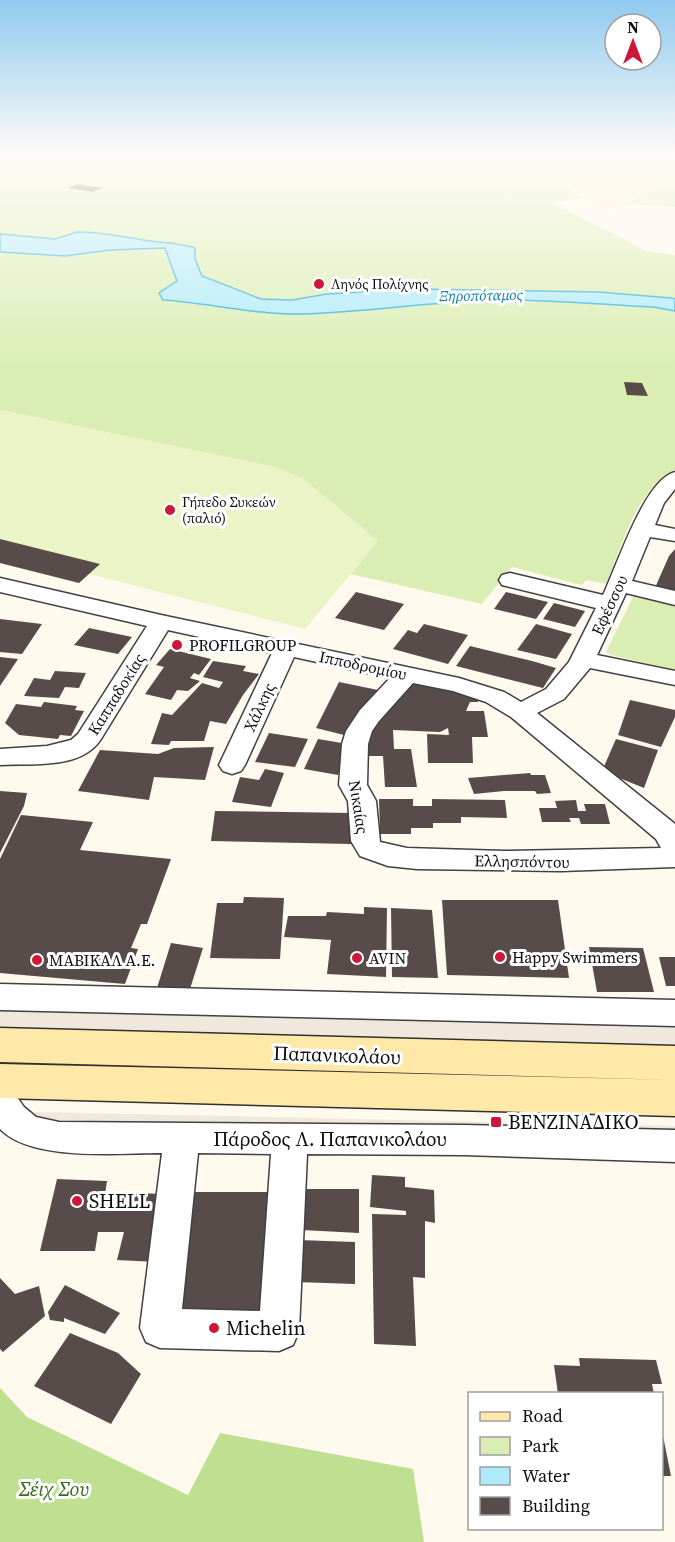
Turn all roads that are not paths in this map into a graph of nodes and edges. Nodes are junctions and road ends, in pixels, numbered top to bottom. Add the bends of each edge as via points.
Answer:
1 (675, 478) edge
2 (644, 529) junction
3 (675, 535) edge
4 (510, 580) dead end
5 (0, 585) edge
6 (614, 594) junction
7 (675, 598) edge
8 (161, 622) junction
9 (286, 649) junction
10 (583, 659) junction
11 (407, 674) junction
12 (675, 678) edge
13 (520, 712) junction
14 (0, 757) edge
15 (232, 765) dead end
16 (675, 847) edge
17 (370, 849) joint
18 (675, 857) edge
19 (0, 997) edge
20 (675, 1013) edge
21 (0, 1045) edge
22 (675, 1063) edge
23 (0, 1081) edge
24 (675, 1098) edge
25 (0, 1100) edge
26 (182, 1138) junction
27 (290, 1140) junction
28 (675, 1146) edge

1 - 2 street, Εφέσσου via 656,500
2 - 3 street
2 - 6 street, Εφέσσου
4 - 6 street
5 - 8 street, Ιπποδρομίου
6 - 7 street
6 - 10 street, Εφέσσου
8 - 9 street, Ιπποδρομίου
8 - 14 street, Καππαδοκίας via 88,739 76,749 62,753
9 - 11 street, Ιπποδρομίου
9 - 15 street, Χάλκης
10 - 12 street
10 - 13 street, Εφέσσου via 555,694
11 - 13 street, Ιπποδρομίου via 495,697
11 - 17 street, Νικαίας via 369,716 355,744 353,785 362,801 365,841
13 - 16 street, Ιπποδρομίου via 662,828
17 - 18 street, Ελλησπόντου via 389,857 495,861 589,862
19 - 20 street
21 - 22 main road, Παπανικολάου
23 - 24 main road, Παπανικολάου
25 - 26 street, Πάροδος Λ. Παπανικολάου via 20,1128 46,1136
26 - 27 street, Πάροδος Λ. Παπανικολάου
26 - 27 street via 160,1328 279,1331
27 - 28 street, Πάροδος Λ. Παπανικολάου

